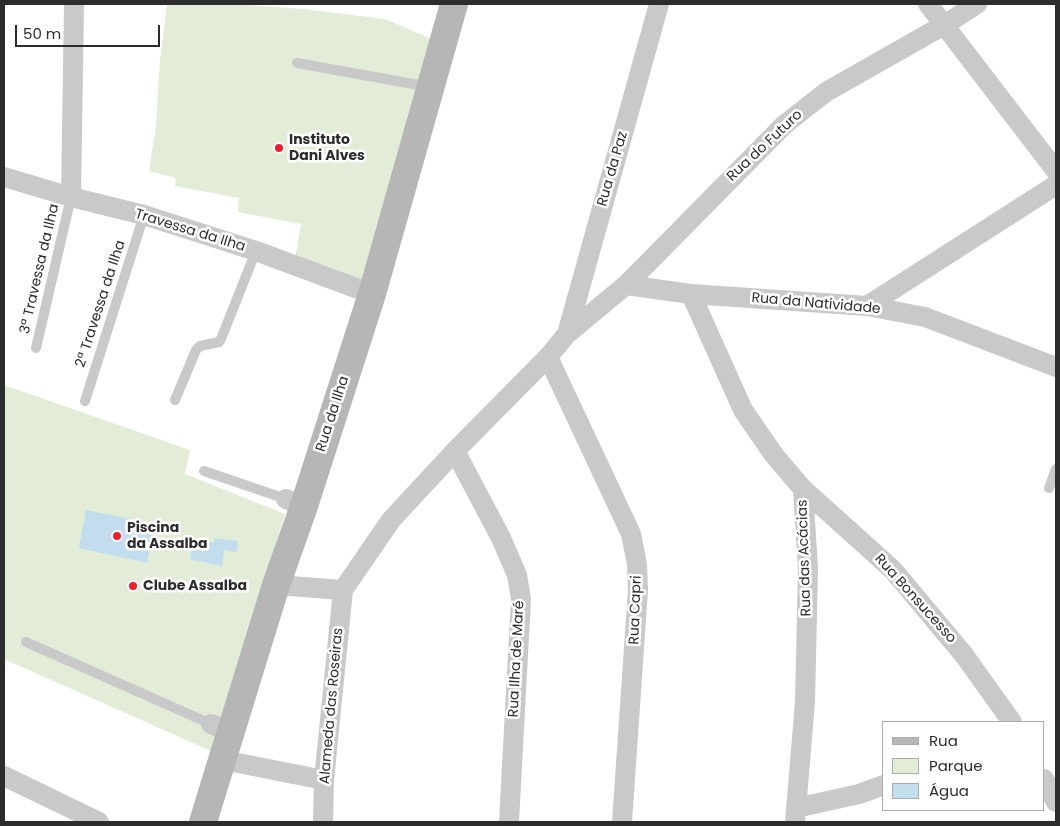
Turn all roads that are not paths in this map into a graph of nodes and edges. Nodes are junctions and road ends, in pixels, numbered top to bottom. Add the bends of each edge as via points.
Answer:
1 (74, 4) edge
2 (454, 4) edge
3 (659, 4) edge
4 (928, 4) edge
5 (977, 4) edge
6 (944, 24) junction
7 (297, 63) dead end
8 (431, 87) junction
9 (1056, 171) edge
10 (4, 177) edge
11 (1056, 185) edge
12 (71, 197) junction
13 (144, 215) junction
14 (256, 252) junction
15 (626, 285) junction
16 (372, 294) junction
17 (691, 294) junction
18 (867, 306) junction
19 (567, 334) junction
20 (36, 348) dead end
21 (548, 357) junction
22 (1056, 367) edge
23 (175, 400) dead end
24 (85, 401) dead end
25 (455, 451) junction
26 (1056, 469) edge
27 (204, 470) dead end
28 (803, 488) junction
29 (1049, 488) dead end
30 (295, 503) junction
31 (276, 585) junction
32 (343, 590) junction
33 (26, 642) dead end
34 (1011, 721) edge
35 (221, 728) junction
36 (223, 760) junction
37 (4, 776) edge
38 (324, 780) junction
39 (1045, 780) edge
40 (882, 786) edge
41 (1056, 802) edge
42 (796, 815) edge
43 (99, 822) edge
44 (204, 822) edge
45 (322, 822) edge
46 (509, 822) edge
47 (622, 822) edge

1 - 12 street
2 - 8 main road, Rua da Ilha
3 - 19 street, Rua da Paz
4 - 6 street
5 - 6 street, Rua do Futuro
6 - 9 street
6 - 15 street, Rua do Futuro via 826,92 784,125
7 - 8 lane
8 - 16 main road, Rua da Ilha
10 - 12 street, Travessa da Ilha
11 - 18 street
12 - 13 street, Travessa da Ilha
12 - 20 lane, 3ª Travessa da Ilha
13 - 14 street, Travessa da Ilha
13 - 24 lane, 2ª Travessa da Ilha
14 - 16 street, Travessa da Ilha
14 - 23 lane via 221,339 196,350
15 - 17 street, Rua da Natividade
15 - 19 street
16 - 30 main road, Rua da Ilha
17 - 18 street, Rua da Natividade
17 - 28 street, Rua das Acácias via 743,410 774,455
18 - 22 street, Rua da Natividade via 925,317
19 - 21 street
21 - 25 street
21 - 47 street, Rua Capri via 631,534 638,564
25 - 32 street via 391,520
25 - 46 street, Rua Ilha de Maré via 517,575 520,599
26 - 29 lane
27 - 30 lane
28 - 34 street, Rua Bonsucesso via 893,570 964,655
28 - 42 street, Rua das Acácias via 808,568 805,702
30 - 31 main road, Rua da Ilha
31 - 32 street
31 - 35 main road, Rua da Ilha
32 - 38 street, Alameda das Roseiras
33 - 35 lane
35 - 36 main road, Rua da Ilha
36 - 38 street
36 - 44 main road, Rua da Ilha
37 - 43 street
38 - 45 street, Alameda das Roseiras
39 - 41 street
40 - 42 street

